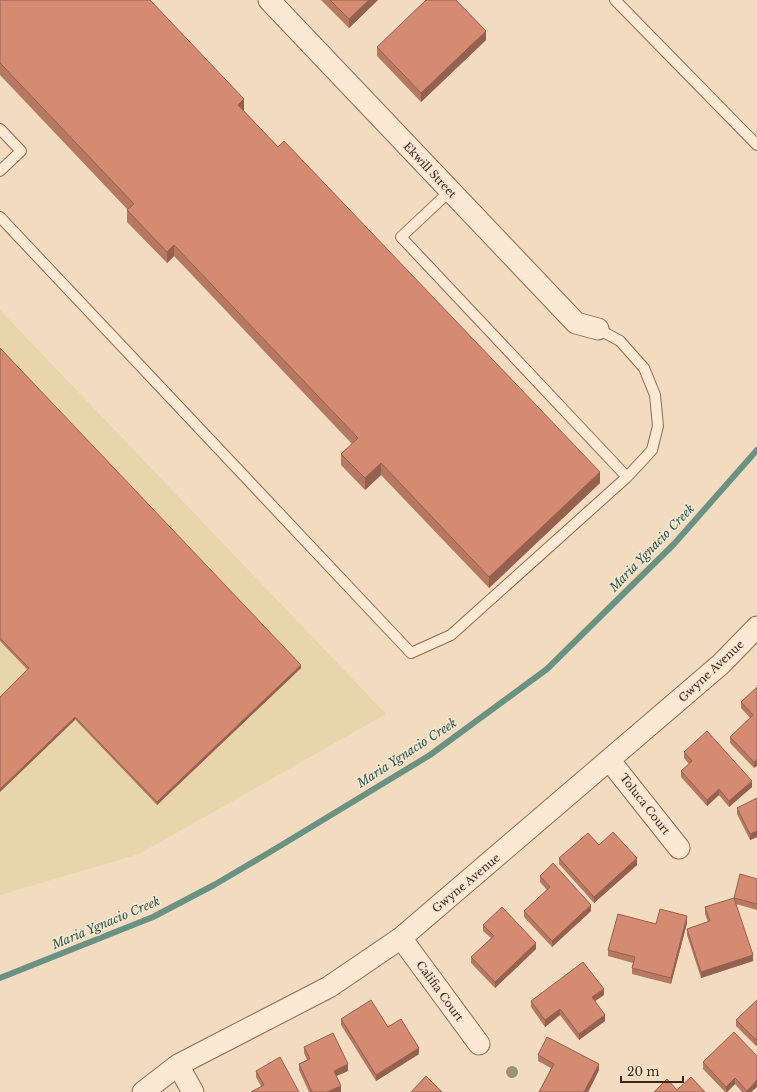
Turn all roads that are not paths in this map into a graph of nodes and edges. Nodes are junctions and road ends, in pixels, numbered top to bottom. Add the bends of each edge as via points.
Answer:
1 (269, 0) edge
2 (615, 0) edge
3 (0, 129) edge
4 (757, 145) edge
5 (0, 171) edge
6 (450, 191) junction
7 (0, 217) edge
8 (598, 329) joint
9 (627, 477) junction
10 (757, 627) edge
11 (610, 760) junction
12 (680, 848) dead end
13 (401, 938) junction
14 (478, 1044) dead end
15 (178, 1065) junction
16 (143, 1092) edge
17 (193, 1092) edge

1 - 6 street, Ekwill Street
2 - 4 lane
3 - 5 lane via 21,151
6 - 8 street, Ekwill Street via 576,323
6 - 9 lane via 400,237
7 - 9 lane via 412,653 451,635
8 - 9 lane via 620,341 639,362 655,395 658,426 652,450
10 - 11 street, Gwyne Avenue via 722,664
11 - 12 street, Toluca Court
11 - 13 street, Gwyne Avenue
13 - 14 street, Califia Court
13 - 15 street, Gwyne Avenue via 329,987
15 - 16 street, Gwyne Avenue
15 - 17 street

